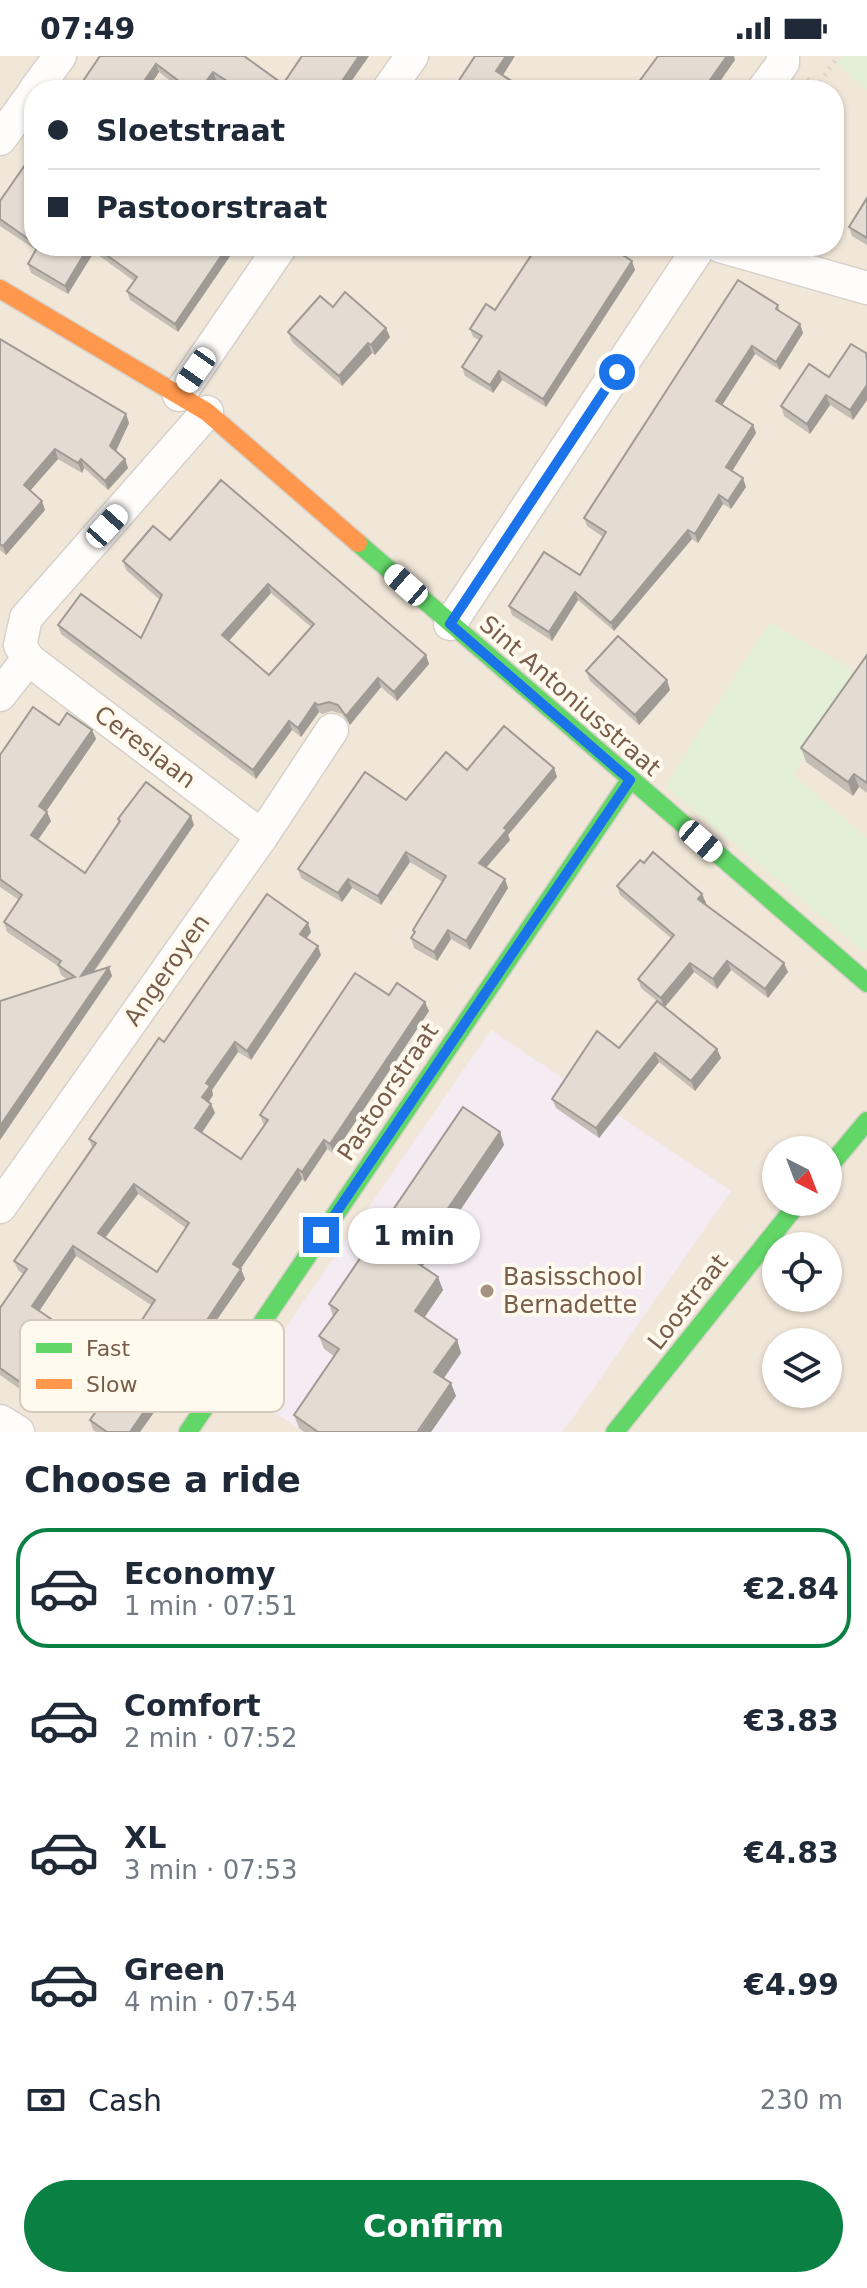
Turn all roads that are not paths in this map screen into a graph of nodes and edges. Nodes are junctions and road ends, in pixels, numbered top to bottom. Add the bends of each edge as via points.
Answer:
1 (60, 56) edge
2 (412, 56) edge
3 (783, 56) edge
4 (43, 80) edge
5 (395, 80) edge
6 (770, 80) edge
7 (24, 106) edge
8 (0, 139) edge
9 (274, 256) edge
10 (693, 256) edge
11 (755, 256) edge
12 (867, 288) edge
13 (0, 289) edge
14 (179, 395) junction
15 (207, 412) junction
16 (450, 624) junction
17 (28, 659) junction
18 (0, 695) edge
19 (332, 730) dead end
20 (630, 780) junction
21 (262, 836) junction
22 (867, 983) edge
23 (867, 1121) edge
24 (842, 1151) edge
25 (0, 1207) edge
26 (788, 1216) edge
27 (264, 1320) edge
28 (202, 1412) edge
29 (188, 1432) edge
30 (615, 1432) edge

1 - 4 street
2 - 5 street
3 - 6 street
7 - 8 street
9 - 14 street
10 - 16 street
11 - 12 street
13 - 14 street, Sint Antoniusstraat
14 - 15 street, Sint Antoniusstraat
15 - 16 street, Sint Antoniusstraat
15 - 17 street via 26,618 20,645
16 - 20 street, Sint Antoniusstraat
17 - 18 street
17 - 21 street, Cereslaan
19 - 21 street, Angeroyen
20 - 22 street, Sint Antoniusstraat
20 - 27 street, Pastoorstraat
21 - 25 street, Angeroyen
23 - 24 street
26 - 30 street, Loostraat
28 - 29 street, Pastoorstraat

